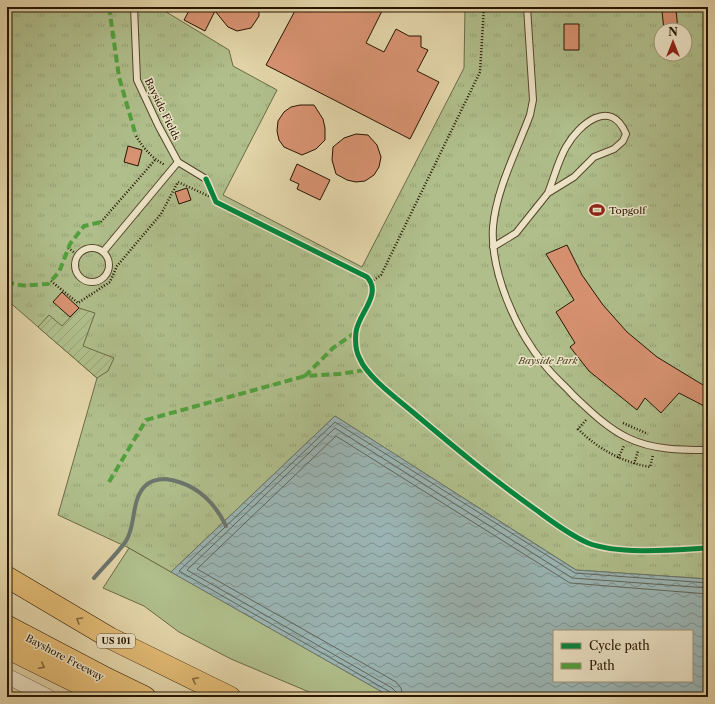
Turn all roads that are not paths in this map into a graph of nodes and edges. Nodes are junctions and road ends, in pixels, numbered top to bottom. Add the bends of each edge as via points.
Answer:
1 (134, 7) edge
2 (527, 7) edge
3 (178, 162) junction
4 (206, 179) road end
5 (548, 193) junction
6 (493, 247) junction
7 (103, 252) junction
8 (708, 450) edge
9 (7, 577) edge
10 (7, 626) edge
11 (7, 648) edge
12 (7, 676) edge
13 (48, 697) edge
14 (106, 697) edge
15 (145, 697) edge
16 (230, 697) edge

1 - 3 lane, Bayside Fields via 137,80
2 - 6 lane via 533,100 530,115 496,205
3 - 4 lane
3 - 7 lane
5 - 5 lane via 574,176 594,157 614,149 623,141 626,134 615,117 605,115 590,119 576,133 566,147
5 - 6 lane via 516,233
6 - 8 lane via 502,284 525,336 543,364 592,413 628,438 654,447
7 - 7 lane via 96,248 87,248 78,255 75,262 76,272 81,278 92,282 102,278 108,269 108,258
16 -> 9 highway, US 101 via 110,638
10 - 15 highway, Bayshore Freeway
11 -> 14 highway
12 - 13 street

